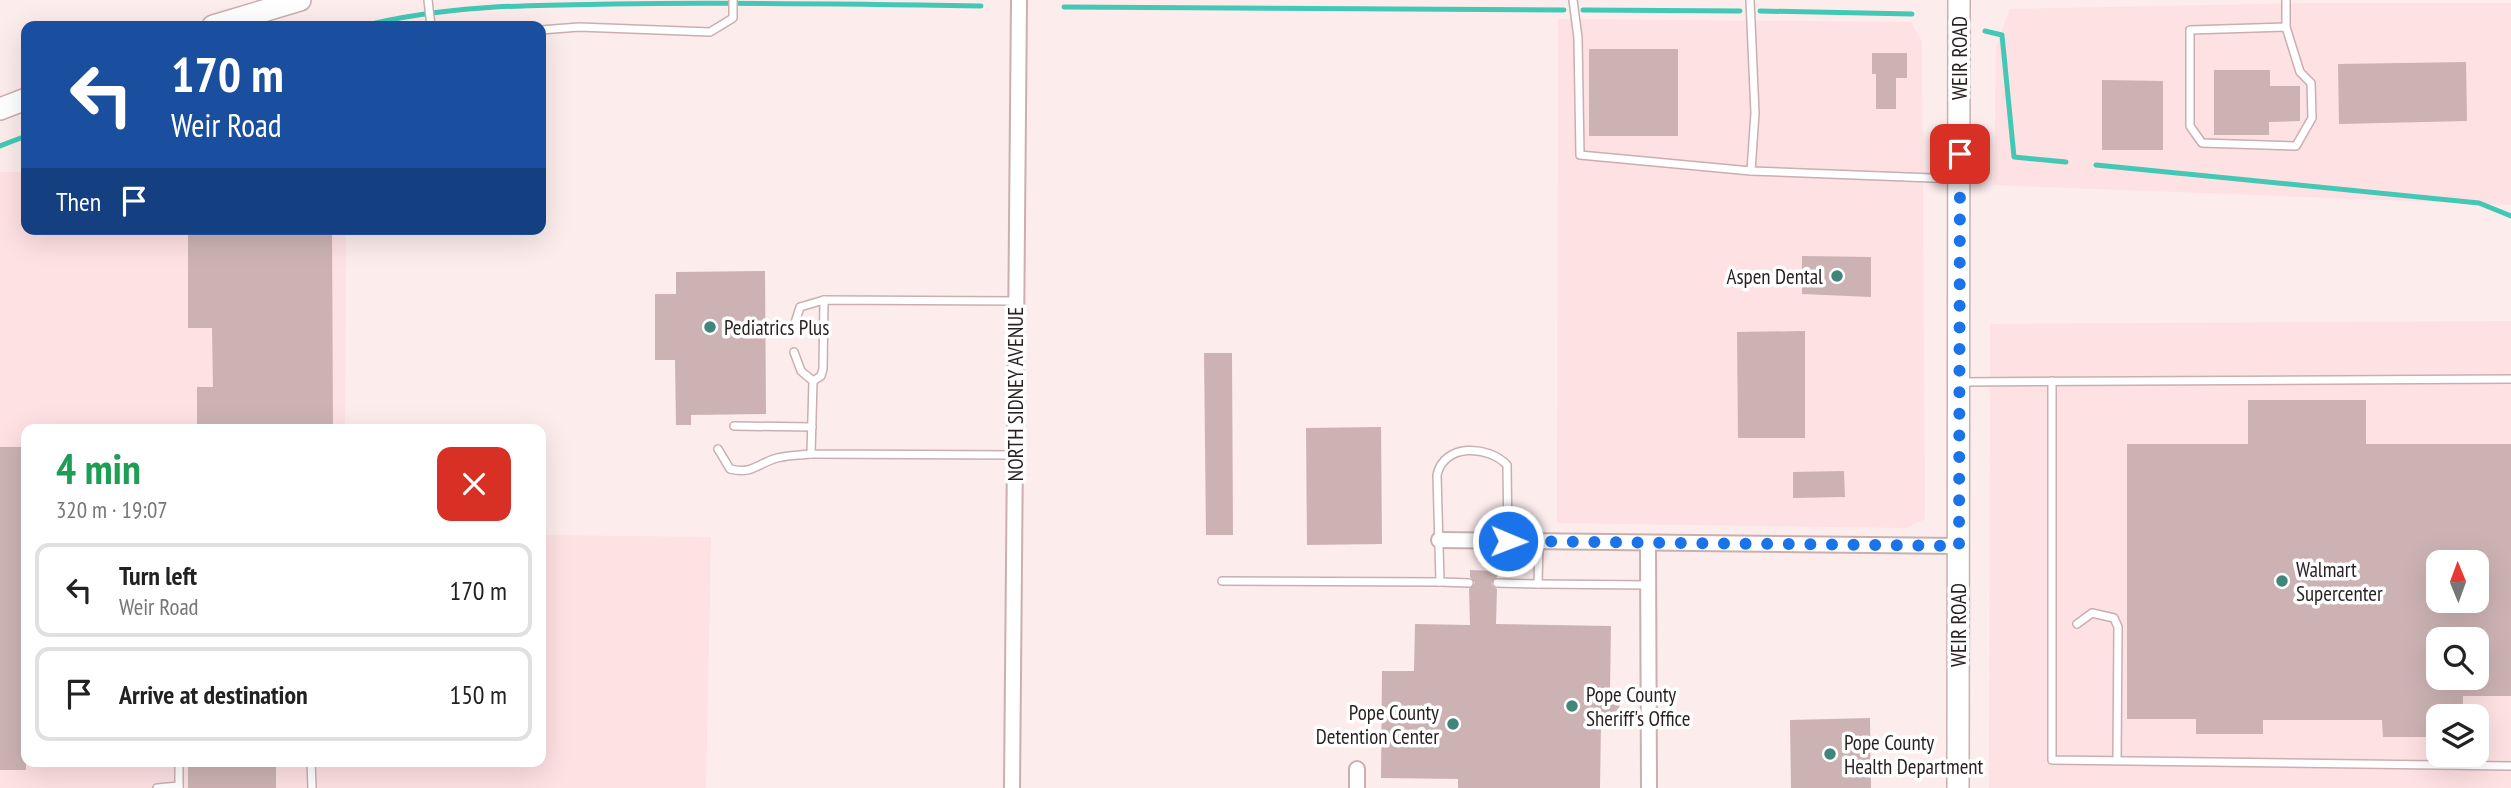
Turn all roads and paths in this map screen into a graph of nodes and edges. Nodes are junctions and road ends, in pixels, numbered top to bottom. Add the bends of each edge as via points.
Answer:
1 (300, 0) edge
2 (1018, 0) edge
3 (1573, 0) edge
4 (1750, 0) edge
5 (1959, 0) edge
6 (2286, 0) edge
7 (429, 3) edge
8 (733, 4) edge
9 (230, 21) edge
10 (430, 21) edge
11 (2286, 27) junction
12 (546, 30) edge
13 (21, 101) edge
14 (0, 109) edge
15 (1751, 171) junction
16 (1960, 179) junction
17 (824, 300) junction
18 (1015, 302) junction
19 (794, 326) dead end
20 (794, 352) dead end
21 (2511, 379) edge
22 (813, 381) junction
23 (2052, 381) junction
24 (1959, 382) junction
25 (734, 426) dead end
26 (812, 427) junction
27 (718, 449) dead end
28 (811, 454) junction
29 (1014, 455) junction
30 (1439, 540) junction
31 (1508, 541) junction
32 (1539, 542) junction
33 (1648, 544) junction
34 (1959, 546) junction
35 (1222, 581) dead end
36 (1440, 583) junction
37 (1469, 583) dead end
38 (1497, 583) dead end
39 (1538, 584) junction
40 (1648, 585) junction
41 (2077, 624) dead end
42 (2117, 760) junction
43 (2511, 766) edge
44 (179, 767) edge
45 (312, 767) edge
46 (1357, 769) dead end
47 (179, 787) edge
48 (156, 788) edge
49 (312, 788) edge
50 (1012, 788) edge
51 (1357, 788) edge
52 (1649, 788) edge
53 (1958, 788) edge

1 - 9 main road
2 - 18 street, NORTH SIDNEY AVENUE
3 - 15 lane via 1580,155
4 - 15 lane via 1755,113
5 - 16 main road, WEIR ROAD
6 - 11 lane
7 - 10 lane
8 - 12 lane via 733,18 710,32
11 - 11 lane via 2300,72 2311,83 2312,118 2296,146 2202,143 2190,126 2190,30
13 - 14 main road
15 - 16 lane
16 - 24 main road, WEIR ROAD
17 - 18 lane
17 - 19 lane via 800,307
17 - 22 lane via 823,369
18 - 29 street, NORTH SIDNEY AVENUE
20 - 22 lane via 801,371
21 - 23 lane
22 - 26 lane
23 - 24 lane
23 - 42 lane via 2052,760
24 - 34 main road, WEIR ROAD
25 - 26 lane
26 - 28 lane
27 - 28 lane via 730,468 741,472 760,468 775,458
28 - 29 lane
29 - 50 street, NORTH SIDNEY AVENUE
30 - 31 street
30 - 31 lane via 1440,463 1457,451 1488,452 1507,465
30 - 36 lane
31 - 32 street
32 - 33 street
32 - 39 lane
33 - 34 street
33 - 40 street
34 - 53 main road, WEIR ROAD
35 - 36 lane
36 - 37 lane
38 - 39 lane
39 - 40 lane
40 - 52 street
41 - 42 lane via 2092,612 2114,618 2118,627
42 - 43 lane
44 - 47 lane
45 - 49 lane
46 - 51 street
47 - 48 lane

